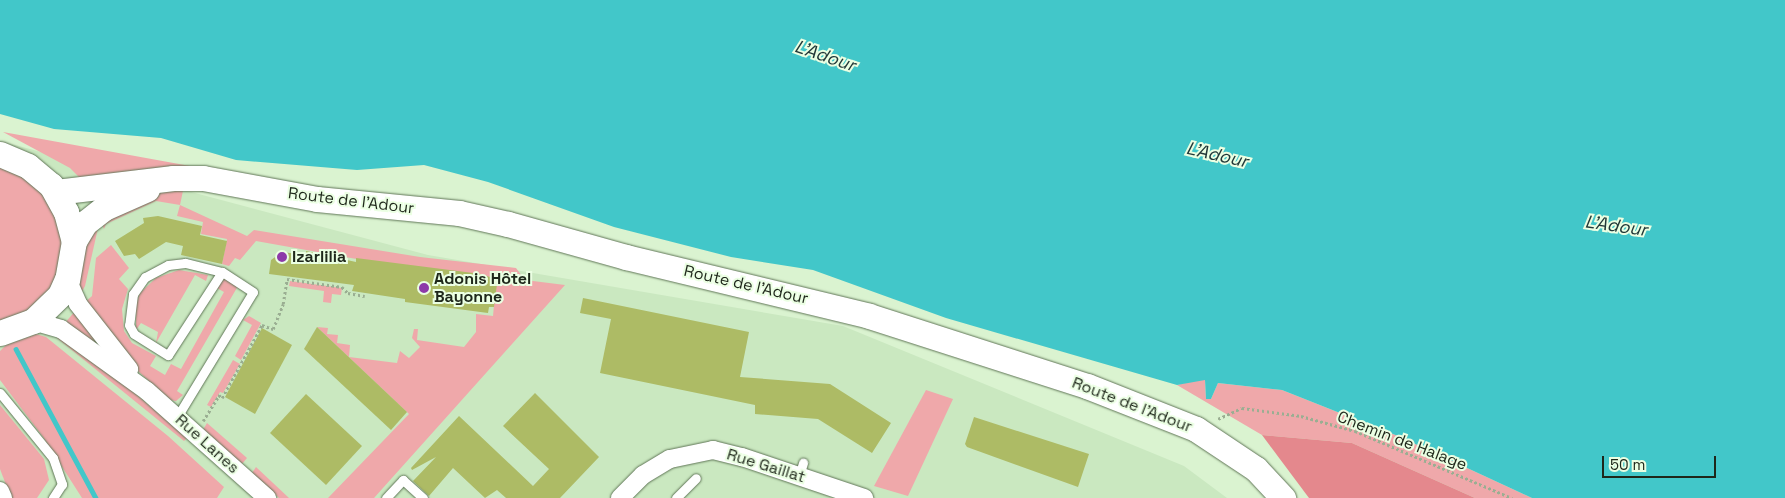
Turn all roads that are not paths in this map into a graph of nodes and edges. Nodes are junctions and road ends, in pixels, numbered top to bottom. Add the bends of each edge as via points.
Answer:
1 (0, 154) edge
2 (173, 178) junction
3 (56, 192) junction
4 (74, 241) junction
5 (222, 272) junction
6 (67, 279) junction
7 (33, 321) junction
8 (0, 333) edge
9 (147, 391) junction
10 (0, 393) edge
11 (177, 418) junction
12 (696, 478) dead end
13 (0, 491) edge
14 (832, 493) edge
15 (3, 498) edge
16 (53, 498) edge
17 (266, 498) edge
18 (386, 498) edge
19 (423, 498) edge
20 (620, 498) edge
21 (676, 498) edge
22 (864, 498) edge
23 (1283, 498) edge

1 - 3 main road via 28,166
2 - 3 main road, Route de l'Adour
2 - 4 main road, Route de l'Adour via 104,208 84,223
2 - 23 main road, Route de l'Adour via 203,178 317,199 459,213 869,316 1088,386 1196,429 1256,469
3 - 4 main road
4 - 6 main road
5 - 5 lane via 185,263 168,265 145,277 133,294 130,306 129,325 134,334 168,355
5 - 11 lane via 253,292
6 - 7 main road via 60,295
6 - 9 street, Rue Lanes via 78,304
7 - 8 main road
7 - 9 street, Rue Lanes via 61,329
9 - 11 street, Rue Lanes
10 - 16 lane via 39,437 52,458 62,484
11 - 17 street, Rue Lanes
12 - 21 lane
13 - 15 street
14 - 20 street, Rue Gaillat via 801,470 726,453 698,451 662,463 643,475
14 - 22 street, Rue Gaillat
18 - 19 lane via 403,480

